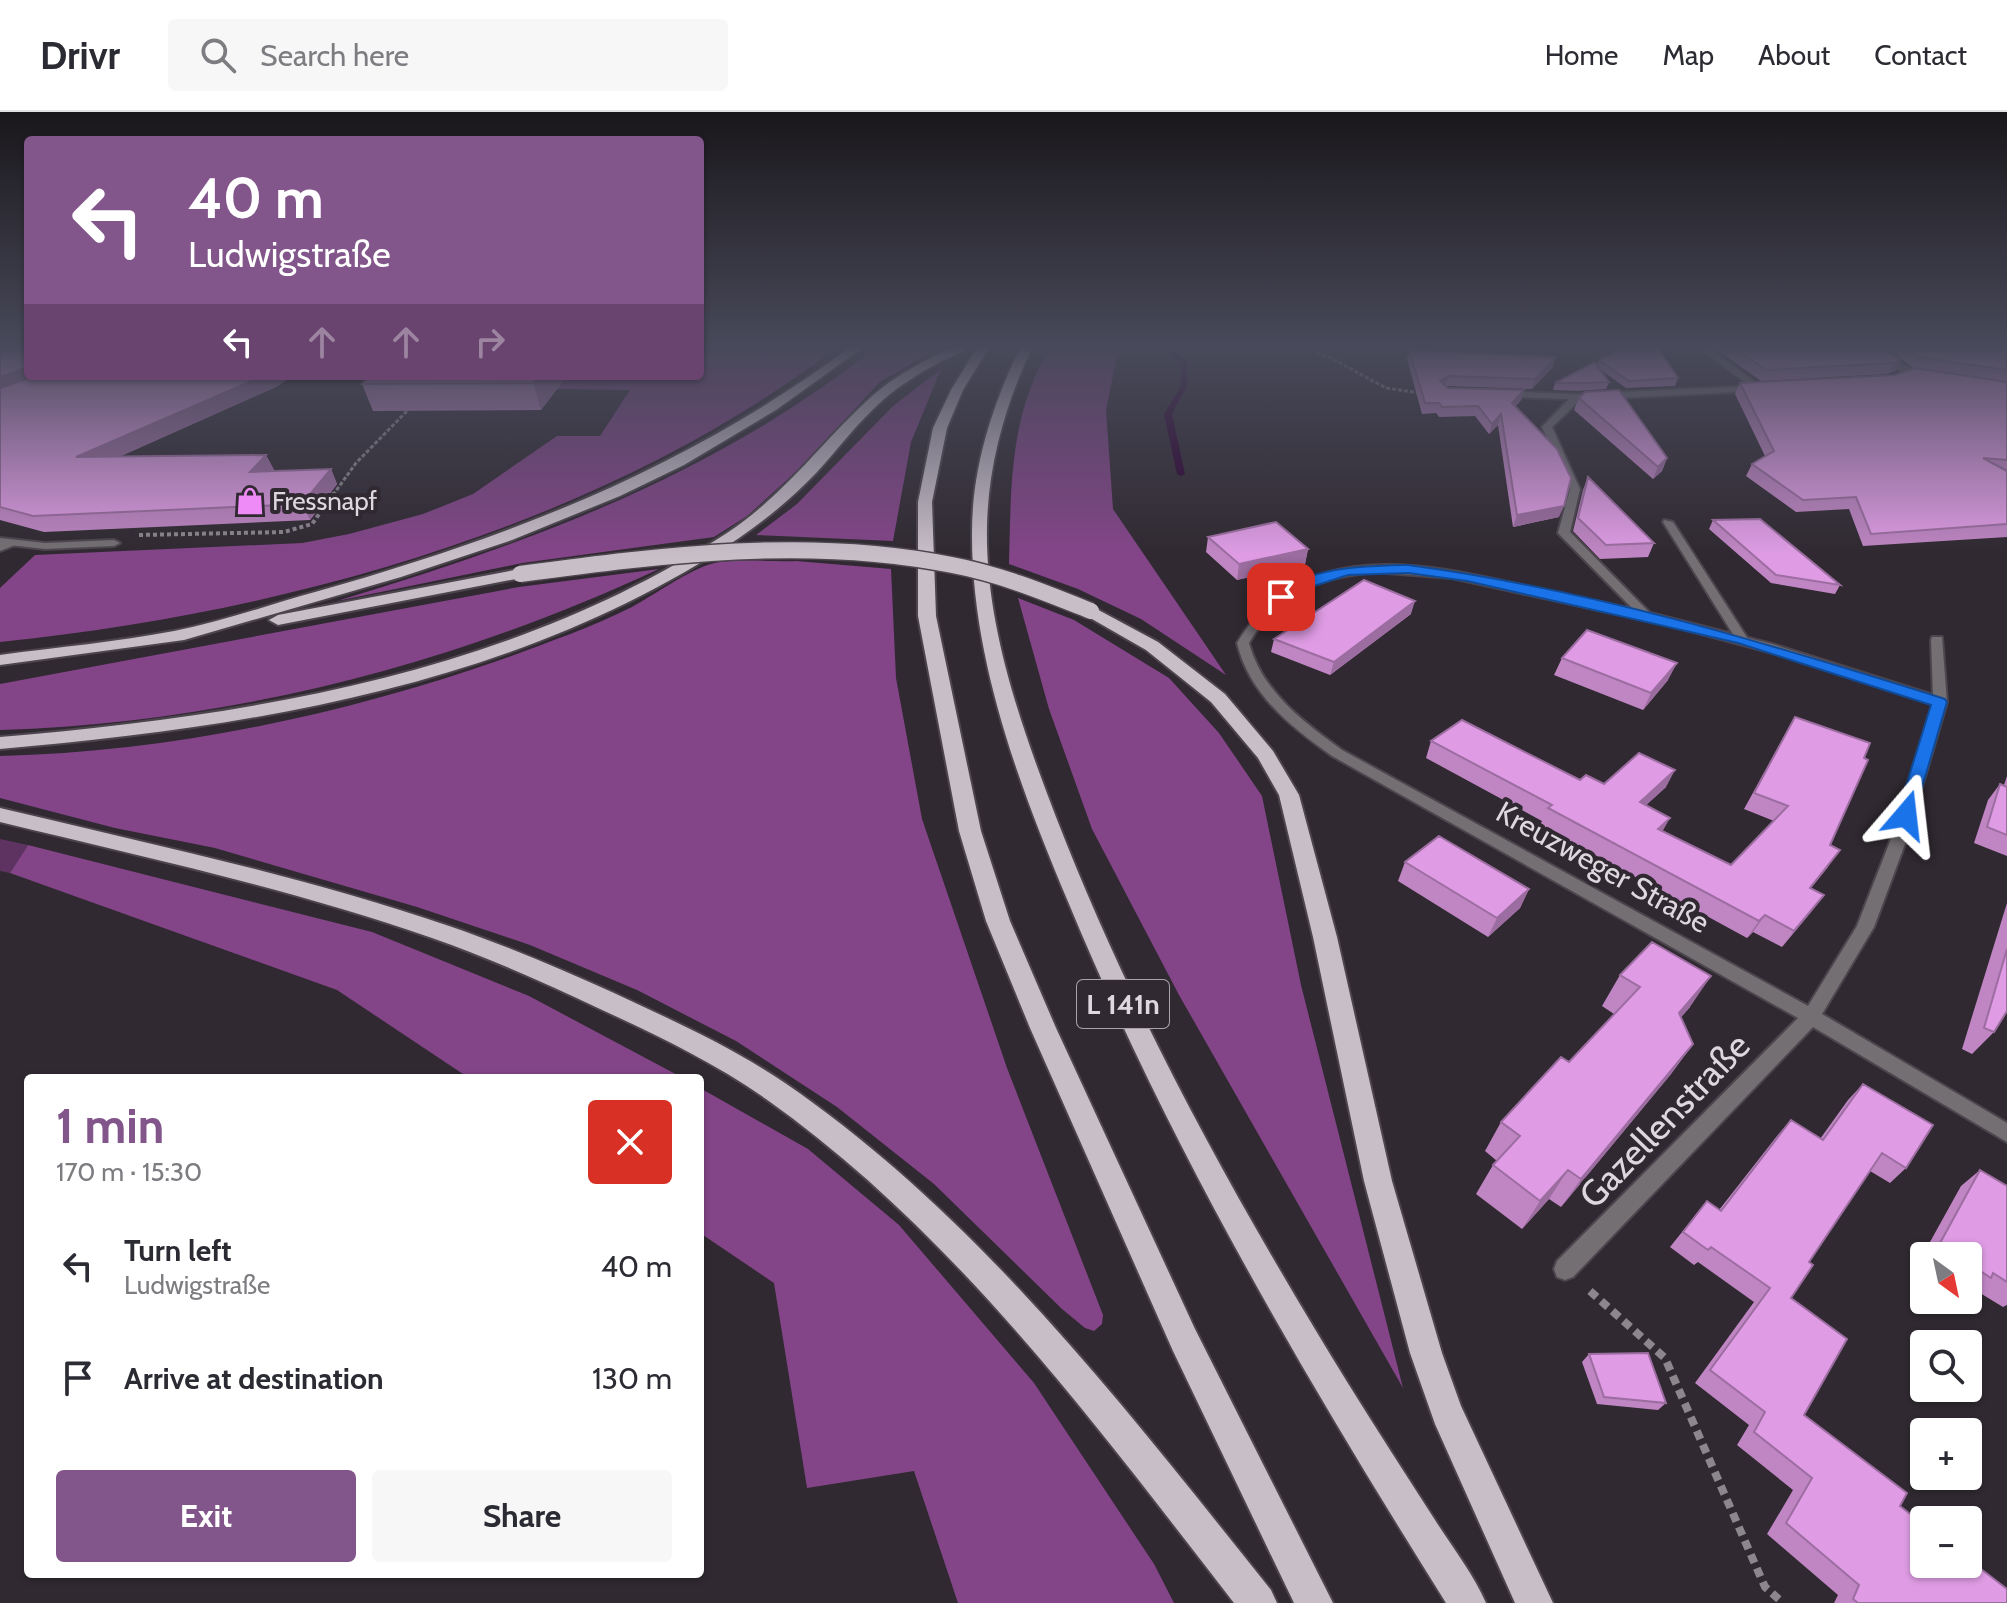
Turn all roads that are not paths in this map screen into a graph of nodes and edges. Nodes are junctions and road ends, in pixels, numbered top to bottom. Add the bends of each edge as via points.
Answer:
1 (759, 416) edge
2 (860, 416) edge
3 (946, 416) edge
4 (998, 416) edge
5 (1558, 416) edge
6 (1668, 522) dead end
7 (114, 543) road end
8 (4, 544) edge
9 (1647, 617) junction
10 (170, 638) junction
11 (1742, 639) junction
12 (1937, 640) dead end
13 (0, 660) edge
14 (1940, 702) junction
15 (0, 743) edge
16 (0, 815) edge
17 (1811, 1017) junction
18 (2007, 1133) edge
19 (1565, 1269) road end
20 (1258, 1603) edge
21 (1314, 1603) edge
22 (1467, 1603) edge
23 (1534, 1603) edge

1 - 10 highway via 611,495 470,549
2 - 15 highway via 793,488 723,542 600,609 528,637 372,685 239,715
3 - 21 highway, L 141n via 925,502 927,616 970,831 998,921 1043,1028 1184,1340
4 - 22 highway, L 141n via 979,550 988,623 1035,795 1105,966 1169,1095 1287,1313
5 - 9 street via 1547,427 1575,489 1564,533
6 - 11 street
7 - 8 street
9 - 11 street
9 - 17 street, Kreuzweger Straße via 1467,577 1408,569 1346,571 1300,586 1268,607 1243,643 1253,674 1305,731
10 - 13 highway
10 - 23 highway, bridge via 628,558 728,549 835,549 906,557 1018,581 1091,611 1152,646 1218,698 1266,755 1289,795 1378,1181 1426,1353 1447,1412
11 - 14 street
12 - 14 street, Gazellenstraße
14 - 17 street, Gazellenstraße via 1897,844 1865,927
16 - 20 highway via 411,922 547,973 655,1024 789,1101 930,1219 1005,1296 1102,1407
17 - 18 street, Kreuzweger Straße
17 - 19 street, Gazellenstraße

